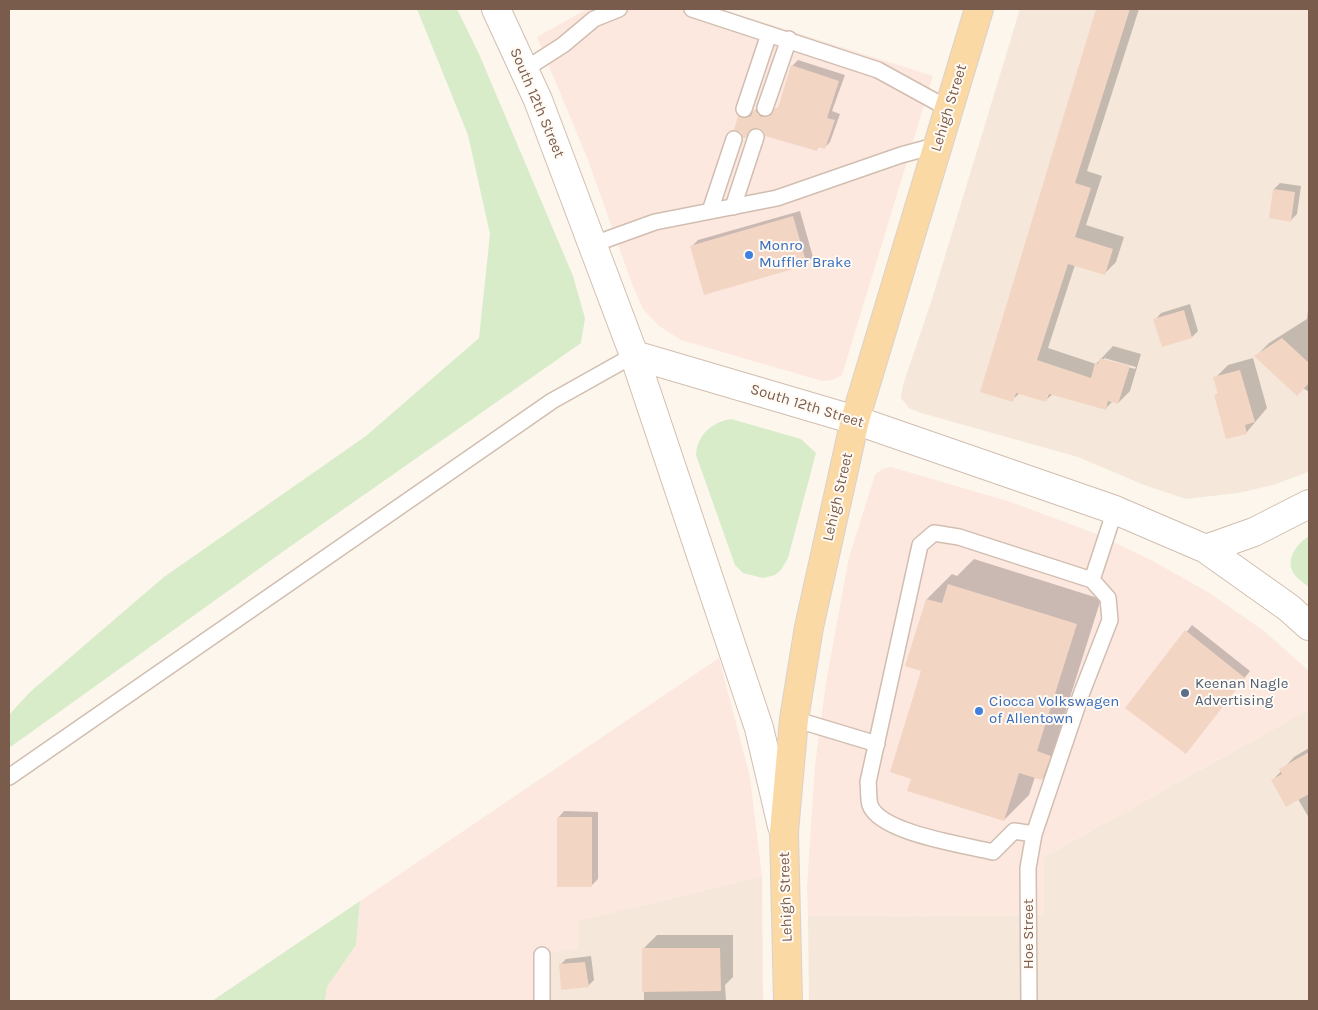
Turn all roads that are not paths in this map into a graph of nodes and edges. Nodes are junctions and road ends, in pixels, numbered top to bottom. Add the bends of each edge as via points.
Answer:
1 (496, 9) edge
2 (619, 9) edge
3 (692, 9) edge
4 (980, 9) edge
5 (770, 34) junction
6 (789, 40) junction
7 (524, 70) junction
8 (765, 108) dead end
9 (744, 109) dead end
10 (949, 109) junction
11 (756, 137) dead end
12 (734, 139) dead end
13 (938, 145) junction
14 (733, 207) junction
15 (710, 211) junction
16 (594, 244) junction
17 (634, 355) junction
18 (855, 420) junction
19 (1309, 504) edge
20 (1115, 510) junction
21 (1206, 549) junction
22 (1092, 580) junction
23 (1309, 626) edge
24 (794, 720) junction
25 (877, 744) junction
26 (9, 777) edge
27 (784, 832) junction
28 (1034, 834) junction
29 (542, 955) dead end
30 (542, 1001) edge
31 (788, 1001) edge
32 (1030, 1001) edge

1 - 7 street, South 12th Street
2 - 7 lane via 594,19 563,45
3 - 5 lane
4 - 10 main road, Lehigh Street
5 - 6 lane
5 - 9 lane
6 - 8 lane
6 - 10 lane via 878,70
7 - 16 street, South 12th Street
10 - 13 main road, Lehigh Street
11 - 14 lane
12 - 15 lane
13 - 14 lane via 777,198
13 - 18 main road, Lehigh Street
14 - 15 lane
15 - 16 lane via 655,222
16 - 17 street, South 12th Street
17 - 18 street, South 12th Street
17 - 26 lane via 544,406
17 - 27 street via 759,728
18 - 20 street, South 12th Street
18 - 24 main road, Lehigh Street via 809,627
19 - 21 street via 1254,532
20 - 21 street, South 12th Street
20 - 22 lane
21 - 23 street, South 12th Street
22 - 25 lane via 959,537 934,533 920,545
22 - 28 lane, Hoe Street via 1108,598 1110,620
24 - 25 lane
24 - 27 main road, Lehigh Street
25 - 28 lane via 868,782 870,805 884,820 906,832 993,852 1014,831
27 - 31 main road, Lehigh Street
28 - 32 lane, Hoe Street via 1028,868
29 - 30 lane

